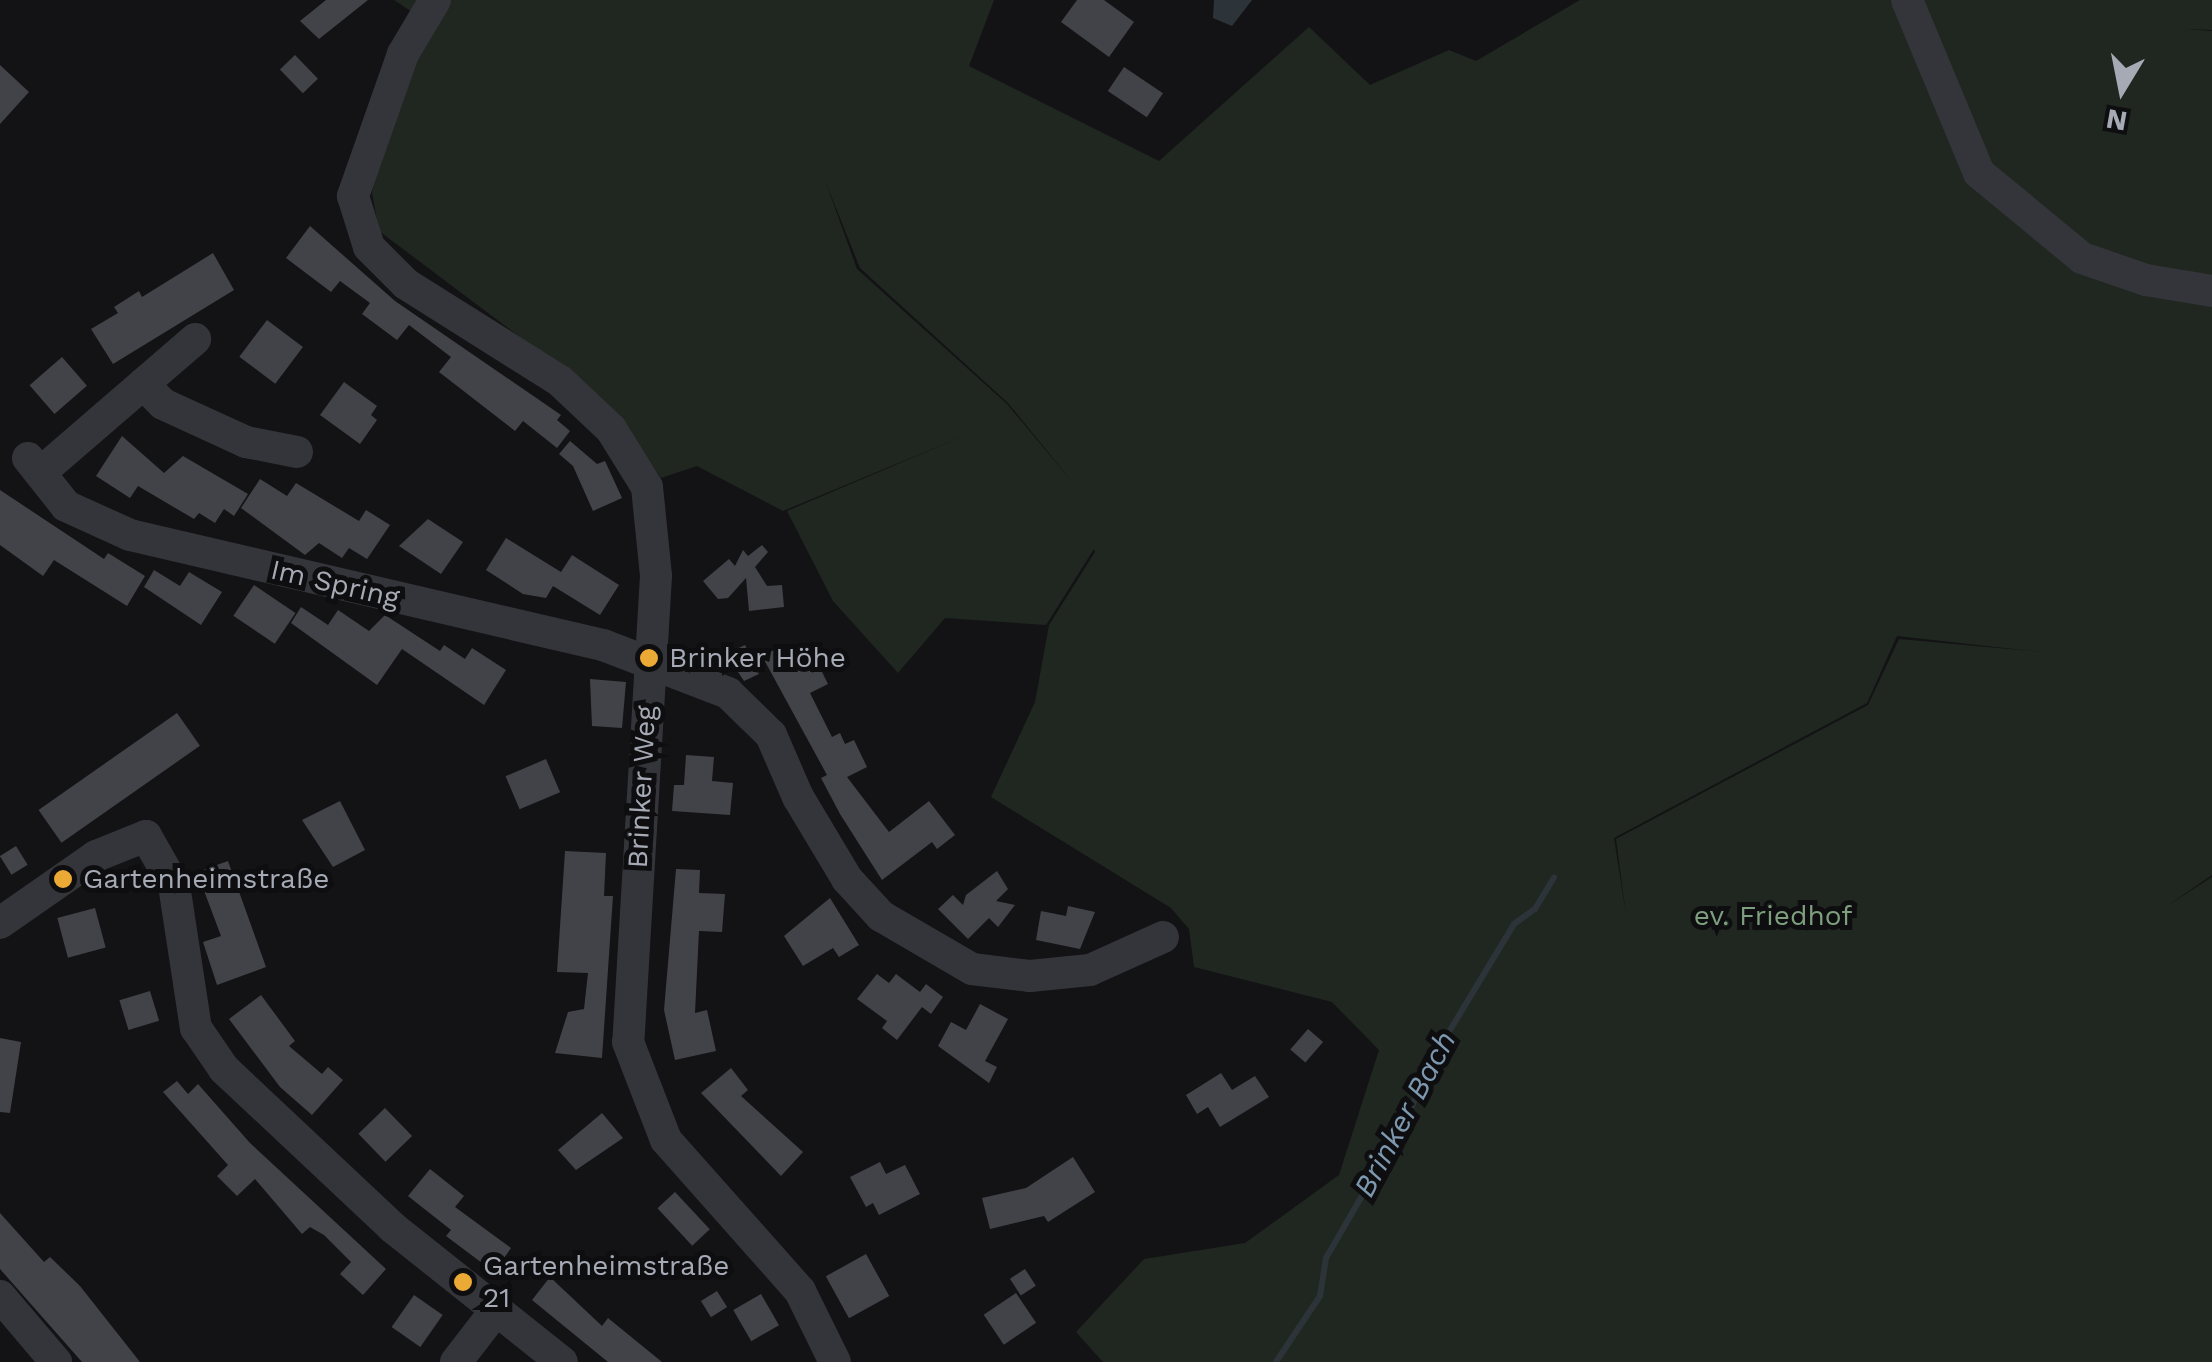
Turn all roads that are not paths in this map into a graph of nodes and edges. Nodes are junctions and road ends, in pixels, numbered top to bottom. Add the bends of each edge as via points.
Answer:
1 (435, 0) edge
2 (1906, 0) edge
3 (2212, 291) edge
4 (195, 339) dead end
5 (143, 384) junction
6 (297, 452) dead end
7 (649, 658) junction
8 (0, 923) edge
9 (1163, 936) dead end
10 (0, 1296) edge
11 (497, 1309) junction
12 (56, 1362) edge
13 (456, 1362) edge
14 (562, 1362) edge
15 (835, 1362) edge

1 - 7 street, Brinker Weg via 403,54 353,196 369,248 406,284 560,381 611,429 647,486 656,576
2 - 3 street via 1979,173 2082,258 2146,280
4 - 5 street, Im Spring
5 - 6 street via 162,404 246,442
5 - 7 street, Im Spring via 34,466 66,506 130,534
7 - 9 street via 728,692 771,734 847,879 909,936 972,969 1030,976 1090,970
7 - 15 street, Brinker Weg via 628,1042 666,1140 800,1292
8 - 11 street via 96,856 146,836 174,884 196,1028 224,1069 392,1227
10 - 12 street
11 - 13 street
11 - 14 street

